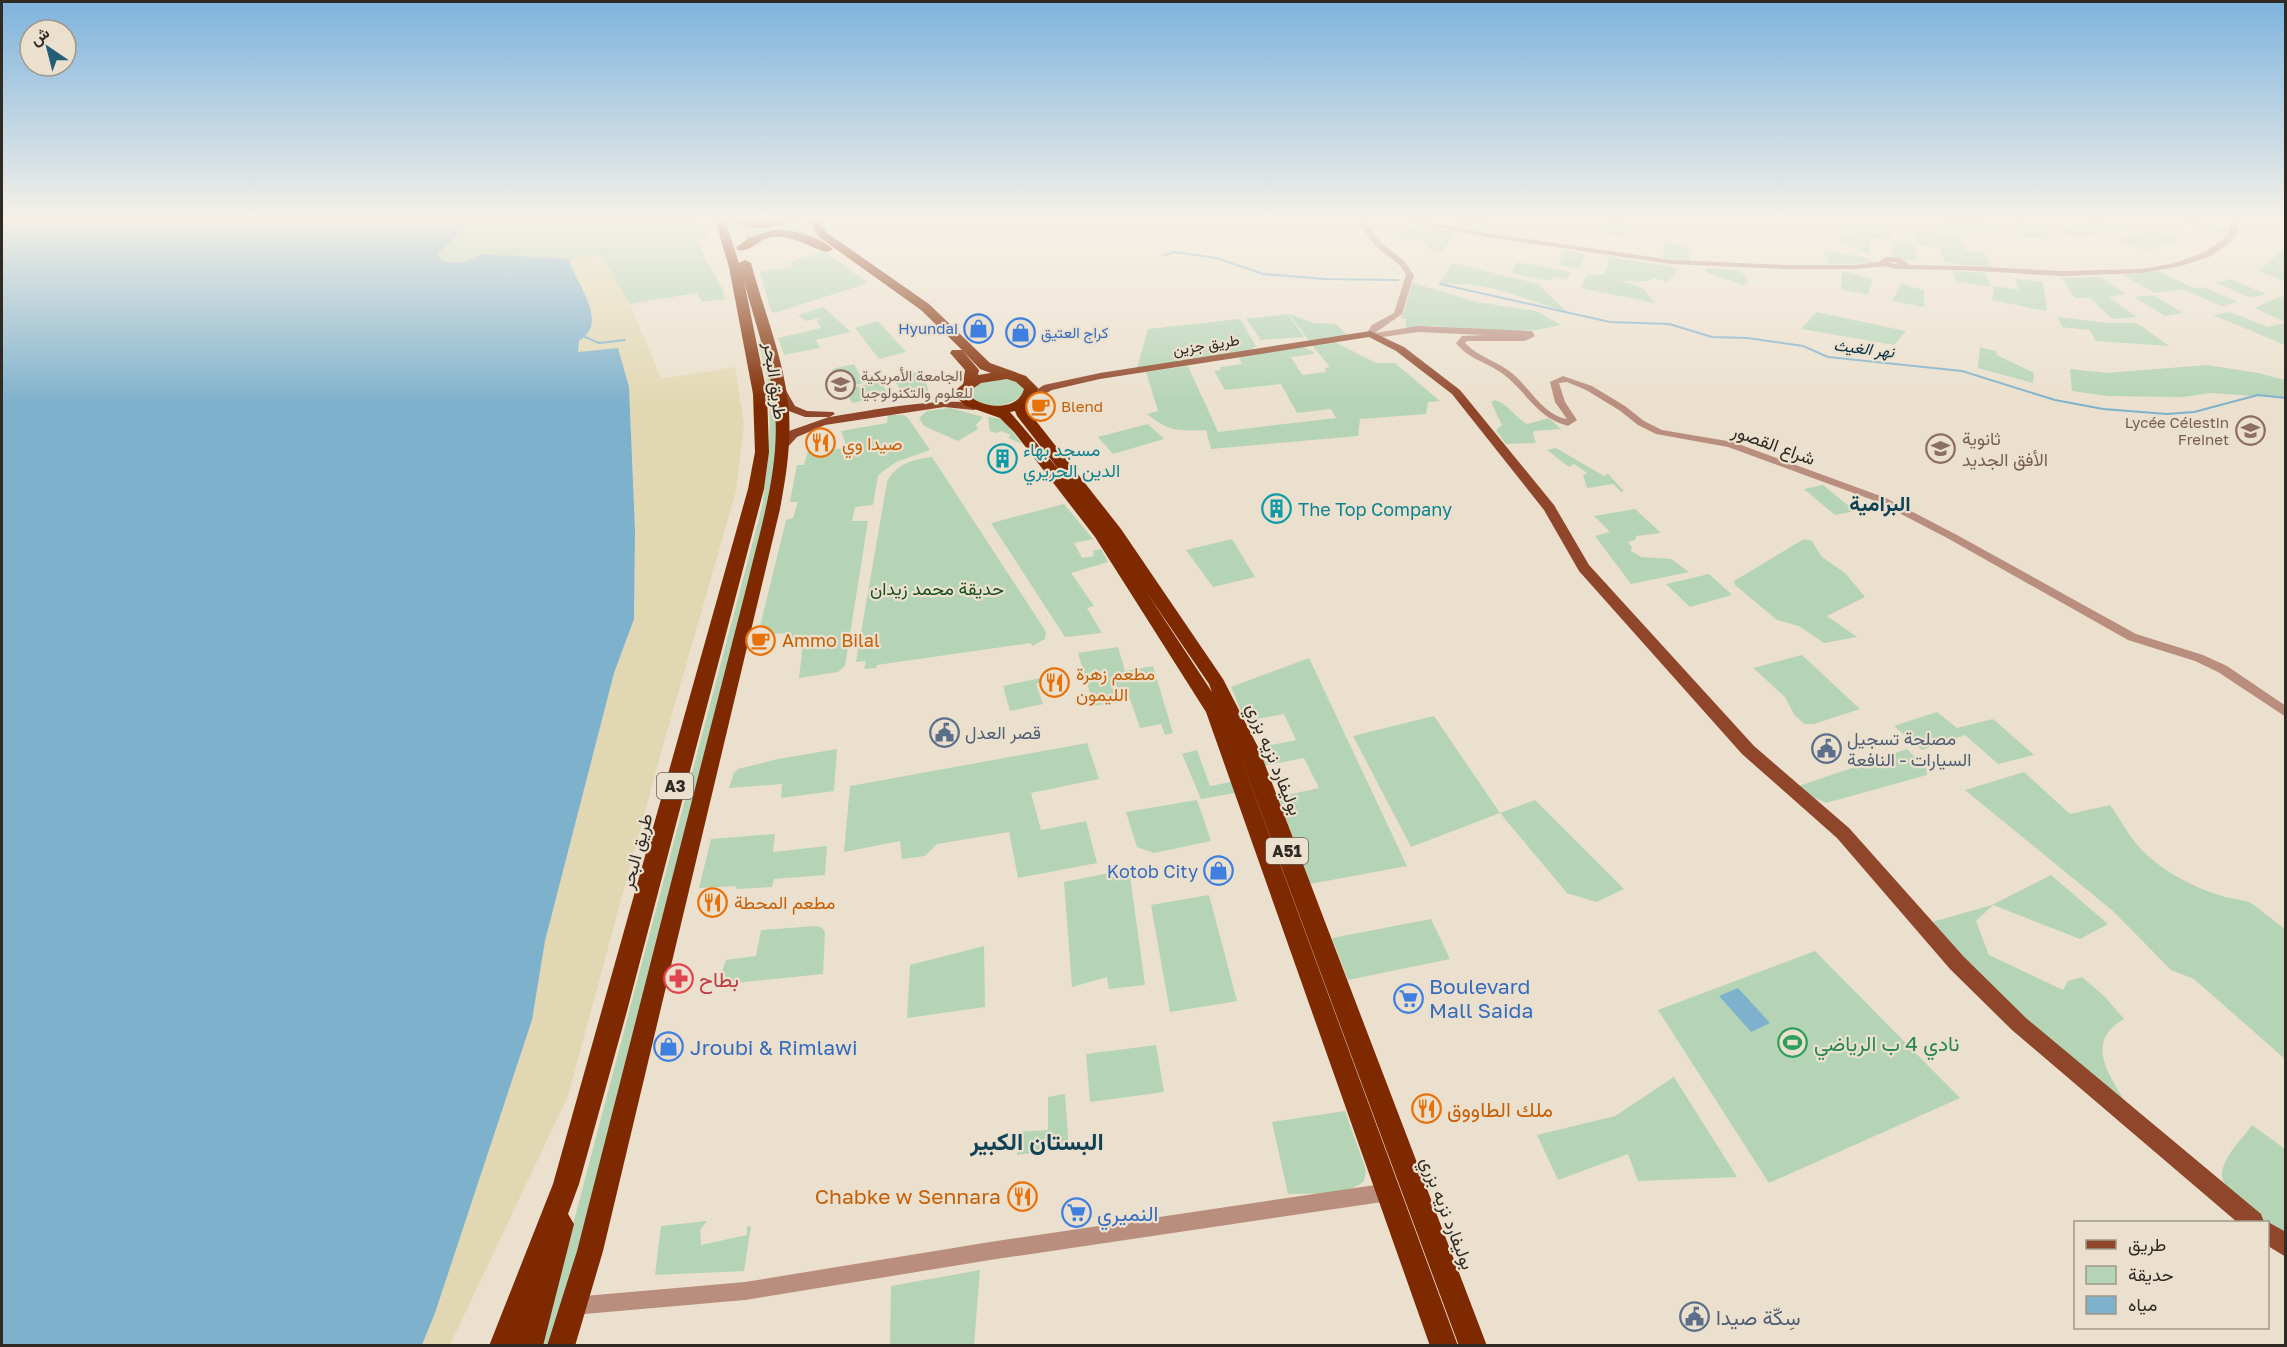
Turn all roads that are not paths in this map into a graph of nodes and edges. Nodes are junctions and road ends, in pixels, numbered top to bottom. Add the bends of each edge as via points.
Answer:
1 (737, 280) edge
2 (748, 280) edge
3 (875, 280) edge
4 (887, 280) edge
5 (1408, 280) edge
6 (1373, 335) junction
7 (758, 339) junction
8 (1006, 375) junction
9 (1021, 379) junction
10 (967, 386) junction
11 (779, 387) junction
12 (1048, 387) junction
13 (1026, 400) junction
14 (984, 408) junction
15 (781, 447) junction
16 (2286, 713) edge
17 (566, 1184) junction
18 (1389, 1192) junction
19 (2252, 1221) edge
20 (2269, 1234) edge
21 (2286, 1246) edge
22 (573, 1306) junction
23 (564, 1341) edge
24 (503, 1346) edge
25 (529, 1346) edge
26 (1444, 1346) edge
27 (1473, 1346) edge

1 - 7 highway, طريق البحر / A3 via 742,314
2 - 7 highway, طريق البحر / A3
3 - 10 highway, A51 via 915,310 972,370
4 - 8 highway via 925,307 985,366
5 - 6 street via 1396,316 1376,326
6 - 12 main road, طريق جزين
6 - 16 street, شراع القصور via 1435,328 1529,333 1531,336 1525,338 1465,338 1460,343 1507,373 1562,422 1572,420 1555,391 1554,382 1563,379 1589,388 1659,432 1730,444 1882,500 2132,637 2211,663 2248,684
6 - 19 main road via 1400,349 1456,392 1549,508 1575,555 1603,590 1748,750 1843,833 1982,989 2055,1057
7 - 11 highway, طريق البحر / A3
7 - 17 highway, طريق البحر / A3 via 762,452 756,489
8 - 9 highway
8 - 10 highway via 986,376
9 - 12 main road, طريق جزين
9 - 13 highway, A51 via 1031,388
10 - 11 main road via 942,397 819,415 790,408
10 - 14 highway, A51 via 964,398
11 - 15 highway, طريق البحر / A3
12 - 13 main road, طريق جزين
13 - 14 highway via 1011,408
13 - 27 highway, بوليفارد نزيه بزري / A51 via 1022,413 1115,532 1230,707
14 - 15 main road via 945,404 822,422 793,434
14 - 18 highway, A51 via 1005,415 1019,429 1102,535 1215,711
15 - 22 highway, طريق البحر / A3 via 778,485 756,581 593,1240
17 - 24 highway, طريق البحر / A3
17 - 25 highway via 558,1241
18 - 22 street via 745,1291
18 - 26 highway, A51
20 - 21 main road
22 - 23 highway, طريق البحر / A3

